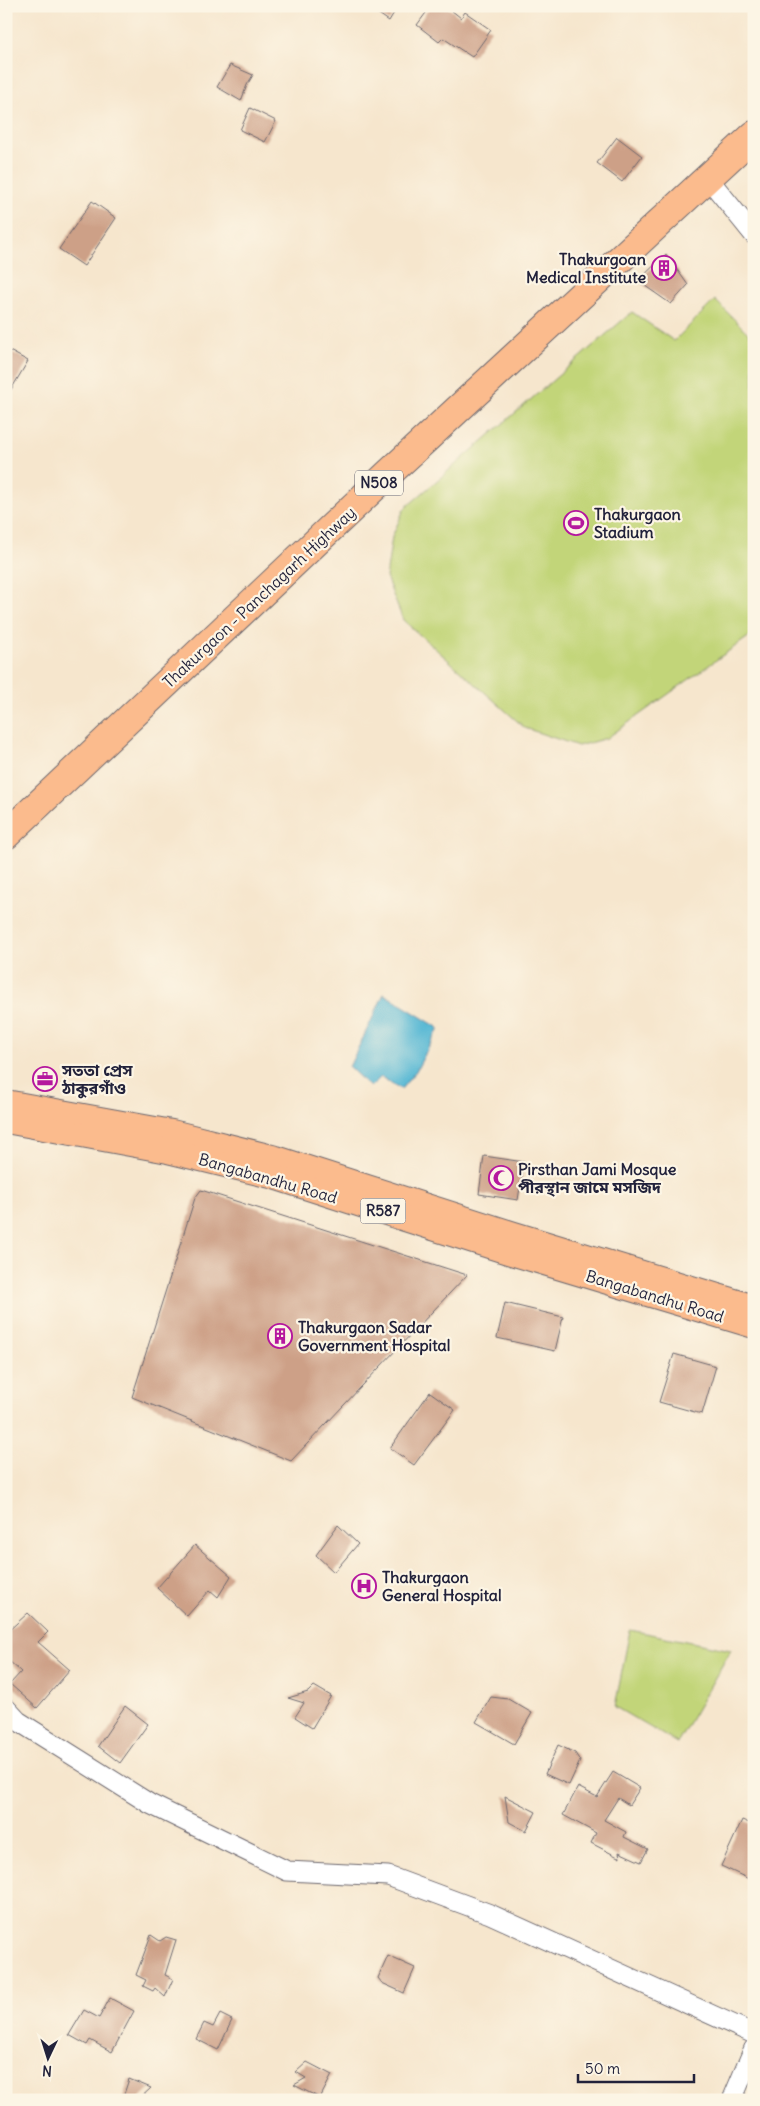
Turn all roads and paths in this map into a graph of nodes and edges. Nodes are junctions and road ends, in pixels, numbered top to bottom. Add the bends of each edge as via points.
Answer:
1 (754, 135) edge
2 (708, 178) junction
3 (754, 236) edge
4 (6, 835) edge
5 (6, 1102) edge
6 (6, 1122) edge
7 (754, 1307) edge
8 (754, 1326) edge
9 (6, 1708) edge
10 (754, 2034) edge
11 (754, 2048) edge
12 (732, 2100) edge

1 - 2 highway, Thakurgaon - Panchagarh Highway / N508
2 - 3 street
2 - 4 highway, Thakurgaon - Panchagarh Highway / N508
5 - 7 main road, Bangabandhu Road / R587 via 172,1132 276,1158
6 - 8 main road, Bangabandhu Road / R587 via 168,1151 271,1176
9 - 10 street via 18,1721 150,1804 287,1871 388,1876 490,1914
11 - 12 street

